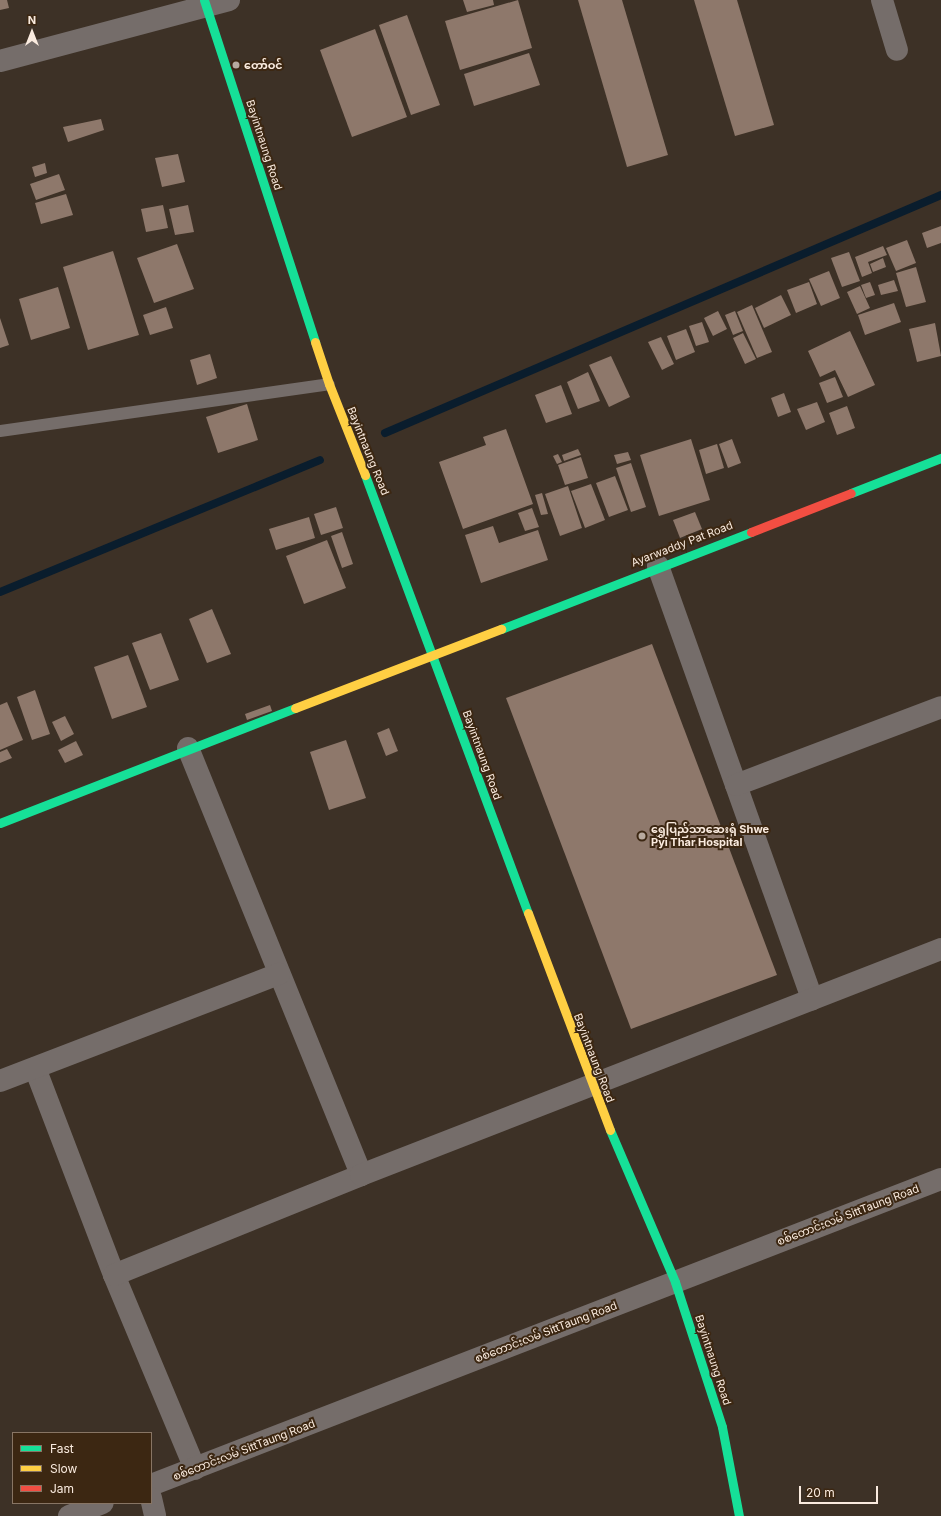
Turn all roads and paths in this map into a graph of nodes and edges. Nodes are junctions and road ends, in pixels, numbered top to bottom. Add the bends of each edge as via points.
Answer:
1 (229, 0) edge
2 (882, 0) edge
3 (205, 3) edge
4 (897, 50) dead end
5 (0, 61) edge
6 (329, 384) junction
7 (0, 431) edge
8 (941, 458) edge
9 (658, 566) junction
10 (432, 654) junction
11 (940, 712) edge
12 (188, 748) junction
13 (736, 785) junction
14 (0, 823) edge
15 (941, 949) edge
16 (279, 974) junction
17 (812, 999) junction
18 (35, 1068) junction
19 (0, 1081) edge
20 (591, 1085) junction
21 (361, 1175) junction
22 (941, 1179) edge
23 (114, 1275) junction
24 (675, 1282) junction
25 (195, 1469) junction
26 (152, 1485) edge
27 (152, 1502) edge
28 (100, 1504) edge
29 (69, 1516) edge
30 (155, 1516) edge
31 (739, 1516) edge

1 - 3 street
2 - 4 street
3 - 5 street
3 - 6 street, Bayintnaung Road
6 - 7 lane
6 - 10 street, Bayintnaung Road
8 - 9 street, Ayarwaddy Pat Road
9 - 10 street, Ayarwaddy Pat Road
9 - 13 street
10 - 12 street, Ayarwaddy Pat Road
10 - 20 street, Bayintnaung Road
11 - 13 street
12 - 14 street, Ayarwaddy Pat Road
12 - 16 street
13 - 17 street
15 - 17 street
16 - 18 street
16 - 21 street
17 - 20 street
18 - 19 street
18 - 23 street
20 - 21 street
20 - 24 street, Bayintnaung Road
21 - 23 street
22 - 24 street, စစ်တောင်းလမ် SittTaung Road
23 - 25 street
24 - 25 street, စစ်တောင်းလမ် SittTaung Road
24 - 31 street, Bayintnaung Road via 722,1427
25 - 26 street, စစ်တောင်းလမ် SittTaung Road
27 - 30 street
28 - 29 street

